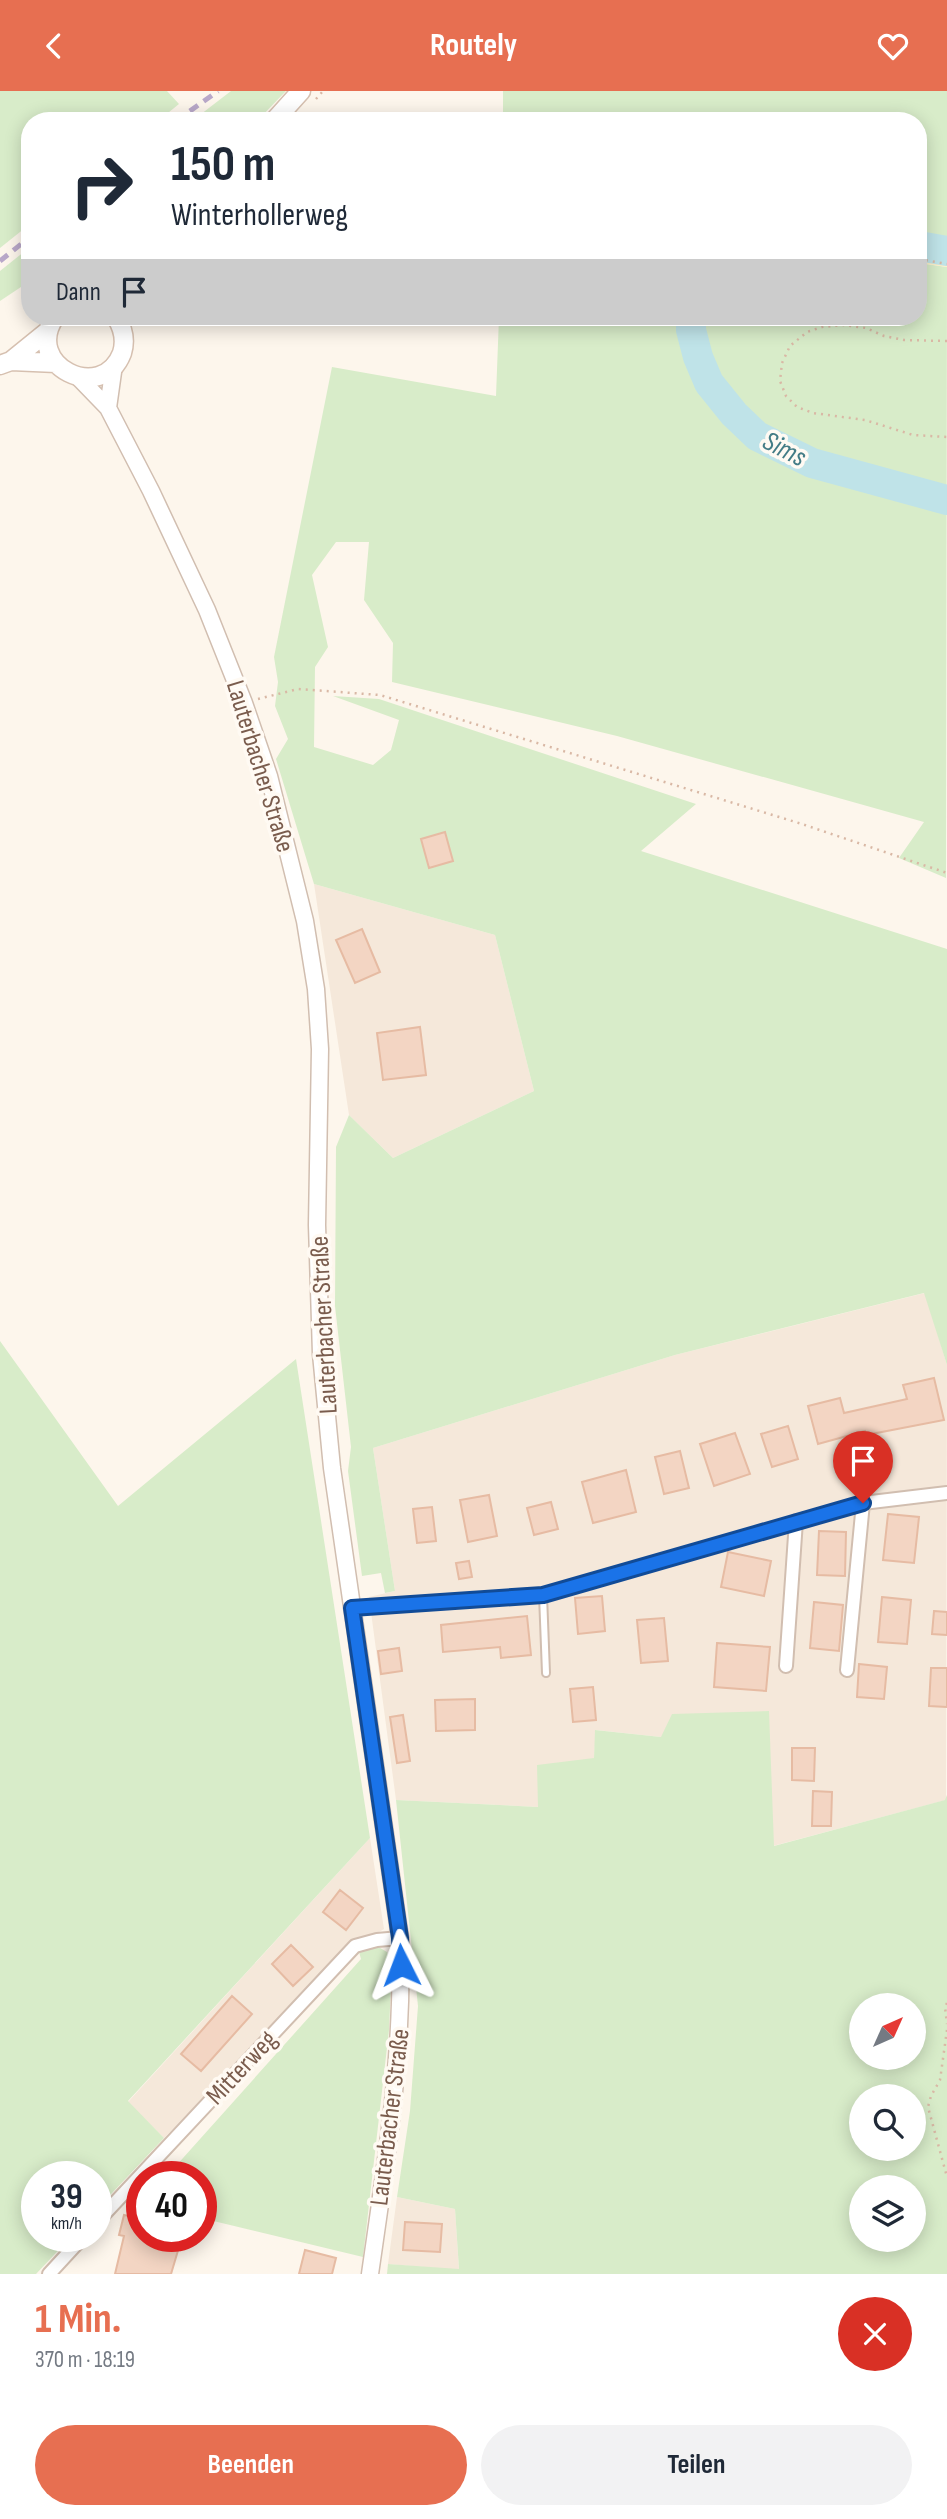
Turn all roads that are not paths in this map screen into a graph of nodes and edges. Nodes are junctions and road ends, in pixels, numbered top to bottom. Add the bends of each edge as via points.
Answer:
1 (301, 91) edge
2 (282, 112) edge
3 (50, 326) edge
4 (52, 326) edge
5 (121, 326) edge
6 (5, 363) edge
7 (56, 363) junction
8 (114, 365) junction
9 (78, 377) junction
10 (108, 408) junction
11 (947, 1493) edge
12 (863, 1503) junction
13 (796, 1521) junction
14 (543, 1595) junction
15 (352, 1608) junction
16 (786, 1666) dead end
17 (847, 1671) dead end
18 (546, 1673) dead end
19 (400, 1938) junction
20 (112, 2206) edge
21 (69, 2252) edge
22 (49, 2274) edge
23 (370, 2274) edge

1 - 2 main road
3 - 6 main road
4 - 7 main road via 49,351
5 - 8 main road via 123,347
6 - 7 main road
7 - 9 main road
8 - 9 main road via 98,376
8 - 10 street
9 - 10 street, Lauterbacher Straße
10 - 15 street, Lauterbacher Straße via 207,610 244,703 269,776 305,921 320,1049 317,1213 321,1354
11 - 12 street
12 - 13 street
12 - 17 street
13 - 14 street
13 - 16 street
14 - 15 street
14 - 18 lane
15 - 19 street, Lauterbacher Straße
19 - 20 street, Mitterweg via 355,1946
19 - 23 street, Lauterbacher Straße via 396,2092
21 - 22 street

